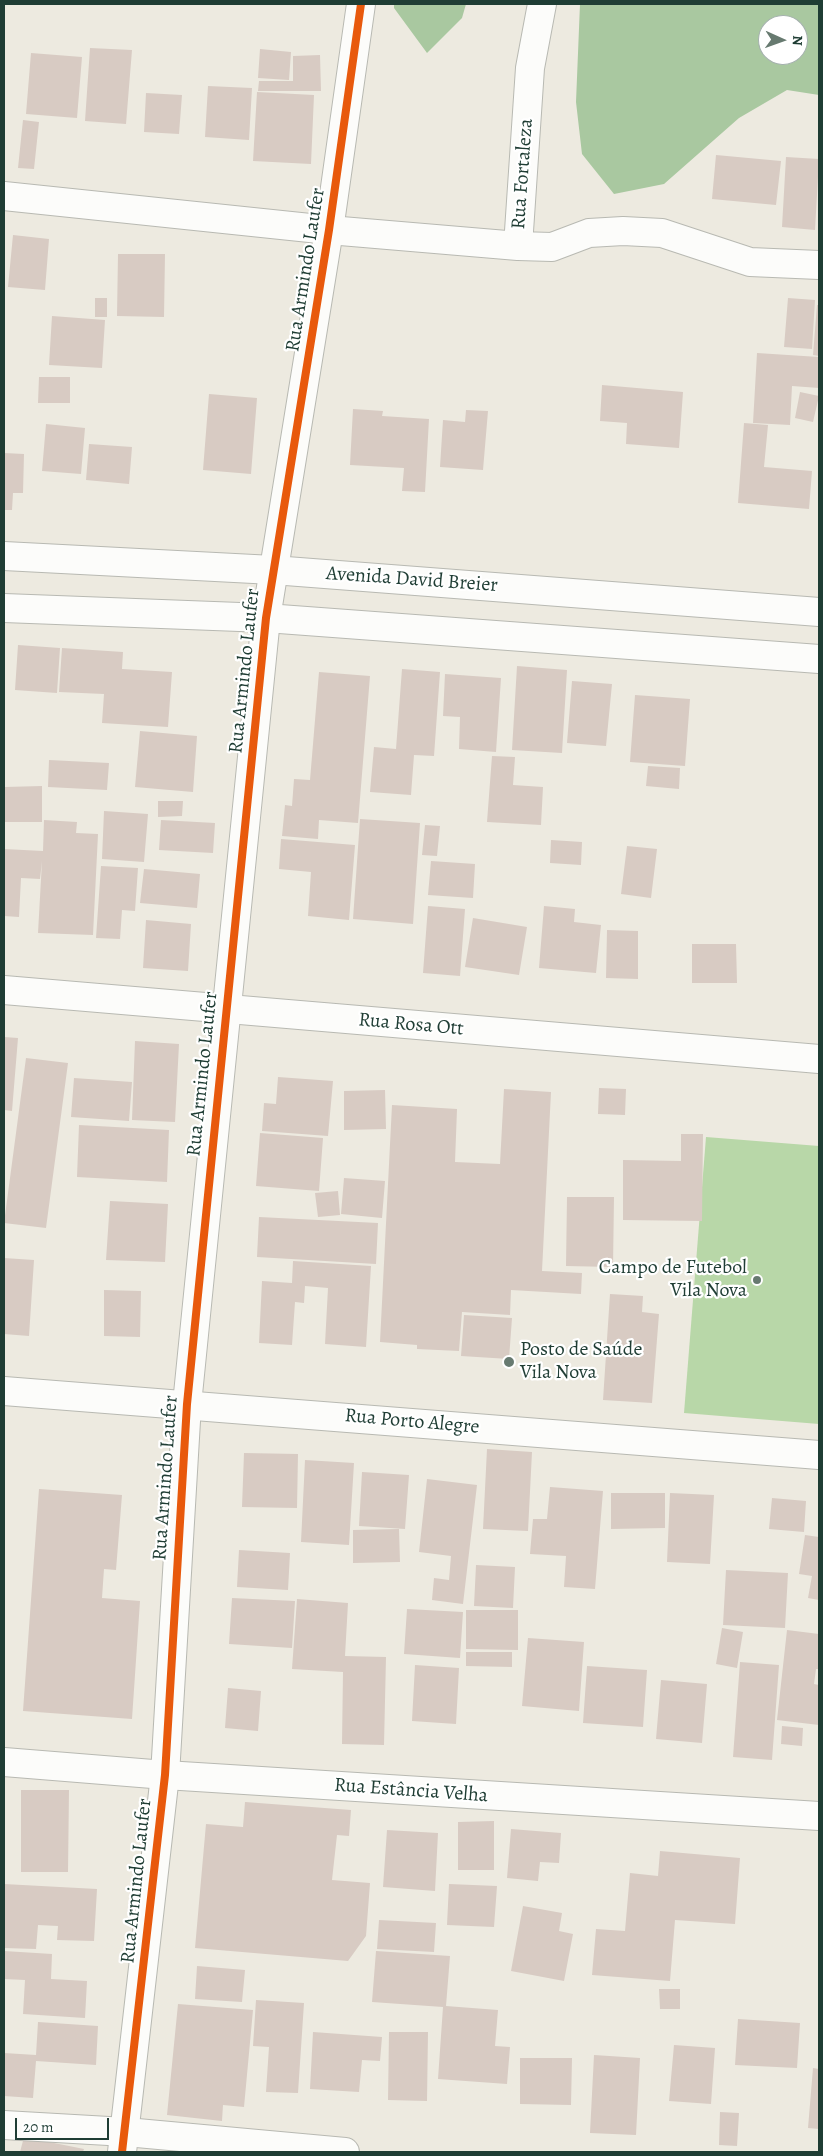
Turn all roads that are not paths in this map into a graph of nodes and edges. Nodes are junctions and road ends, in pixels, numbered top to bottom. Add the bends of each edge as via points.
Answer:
1 (361, 4) edge
2 (542, 4) edge
3 (4, 196) edge
4 (329, 230) junction
5 (518, 246) junction
6 (819, 265) edge
7 (4, 556) edge
8 (273, 570) junction
9 (4, 608) edge
10 (819, 612) edge
11 (266, 618) junction
12 (819, 659) edge
13 (4, 990) edge
14 (226, 1010) junction
15 (819, 1059) edge
16 (4, 1391) edge
17 (186, 1404) junction
18 (819, 1455) edge
19 (4, 1762) edge
20 (165, 1775) junction
21 (819, 1816) edge
22 (4, 2125) edge
23 (124, 2142) edge
24 (345, 2152) edge

1 - 4 street, Rua Armindo Laufer
2 - 5 street, Rua Fortaleza via 530,68
3 - 4 street
4 - 5 street
4 - 8 street, Rua Armindo Laufer
5 - 6 street, Rua Fortaleza via 552,247 589,233 662,233 750,262
7 - 8 street, Avenida David Breier
8 - 10 street, Avenida David Breier
8 - 11 street, Rua Armindo Laufer
9 - 11 street
11 - 12 street
11 - 14 street, Rua Armindo Laufer
13 - 14 street, Rua Rosa Ott
14 - 15 street, Rua Rosa Ott
14 - 17 street, Rua Armindo Laufer
16 - 17 street, Rua Porto Alegre
17 - 18 street, Rua Porto Alegre
17 - 20 street, Rua Armindo Laufer
19 - 20 street, Rua Estância Velha
20 - 21 street, Rua Estância Velha
20 - 23 street, Rua Armindo Laufer
22 - 23 street
23 - 24 street

